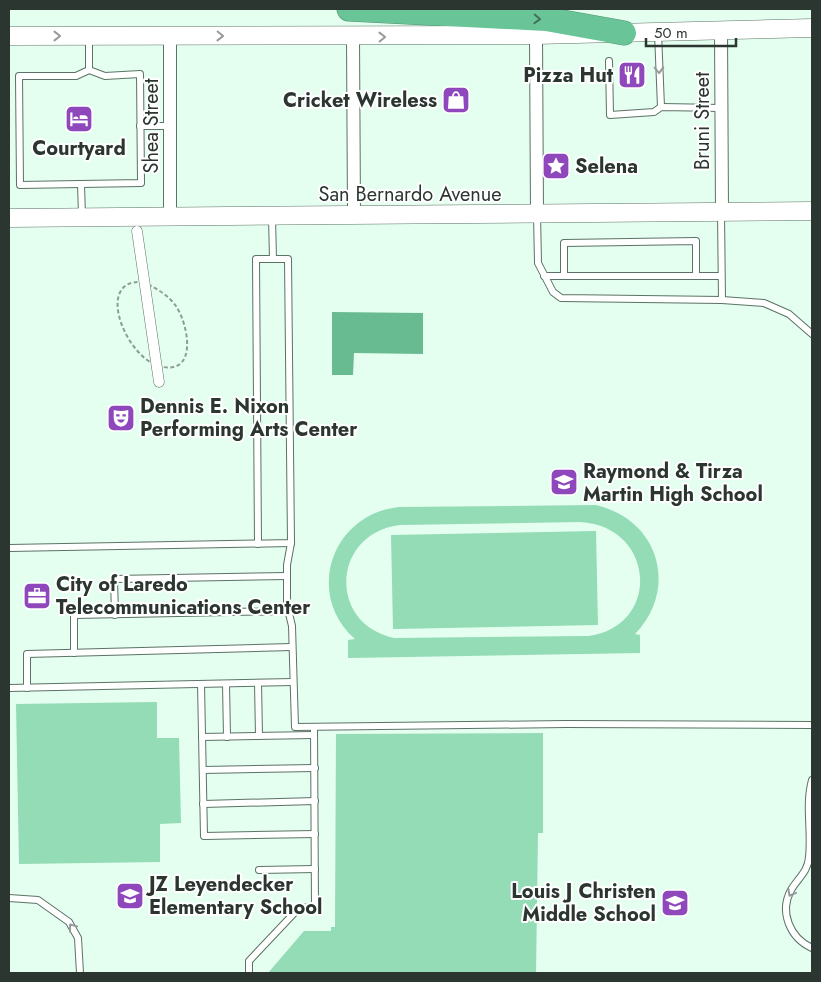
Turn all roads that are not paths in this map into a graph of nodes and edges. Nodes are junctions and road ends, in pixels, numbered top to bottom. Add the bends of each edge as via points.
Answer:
1 (349, 9) edge
2 (812, 28) edge
3 (720, 30) junction
4 (658, 32) junction
5 (624, 33) junction
6 (170, 35) junction
7 (536, 35) junction
8 (9, 36) edge
9 (89, 36) junction
10 (352, 37) junction
11 (609, 61) dead end
12 (89, 70) junction
13 (661, 107) junction
14 (721, 108) junction
15 (140, 126) junction
16 (170, 126) junction
17 (81, 184) junction
18 (812, 211) edge
19 (722, 212) junction
20 (537, 214) junction
21 (354, 215) junction
22 (272, 216) junction
23 (170, 217) junction
24 (9, 218) edge
25 (82, 218) junction
26 (136, 231) dead end
27 (273, 259) junction
28 (544, 276) junction
29 (564, 276) junction
30 (696, 276) junction
31 (721, 276) junction
32 (722, 300) junction
33 (812, 334) edge
34 (159, 382) dead end
35 (258, 544) junction
36 (290, 544) junction
37 (9, 548) edge
38 (287, 576) junction
39 (289, 611) junction
40 (115, 614) junction
41 (292, 648) junction
42 (74, 653) junction
43 (293, 682) junction
44 (258, 683) junction
45 (202, 684) junction
46 (226, 684) junction
47 (9, 688) edge
48 (27, 688) junction
49 (812, 725) edge
50 (314, 727) junction
51 (314, 735) junction
52 (259, 736) junction
53 (202, 737) junction
54 (227, 737) junction
55 (315, 768) junction
56 (203, 770) junction
57 (812, 780) edge
58 (315, 801) junction
59 (203, 804) junction
60 (810, 811) edge
61 (315, 834) junction
62 (315, 868) junction
63 (259, 870) dead end
64 (9, 898) edge
65 (812, 948) edge
66 (80, 973) edge
67 (249, 973) edge

1 -> 5 highway via 546,19
2 - 3 main road
3 - 4 main road
3 - 14 street, Bruni Street
4 - 5 main road
4 -> 13 lane
5 - 7 main road
6 - 9 main road
6 -> 10 main road
6 - 16 street, Shea Street
10 -> 7 main road
7 - 20 street
8 -> 9 main road
9 - 12 lane
10 - 21 street
11 - 13 lane via 610,115 654,112
12 - 15 lane via 105,76 140,74
12 - 17 lane via 76,76 19,76 20,185
13 - 14 lane
14 - 19 street, Bruni Street
15 - 16 lane
15 - 17 lane via 141,183
16 - 23 street, Shea Street
17 - 25 lane
18 - 19 main road, San Bernardo Avenue
19 - 20 main road, San Bernardo Avenue
19 - 31 lane
20 - 21 main road, San Bernardo Avenue
20 - 28 lane via 537,255
21 - 22 main road, San Bernardo Avenue
22 - 23 main road, San Bernardo Avenue
22 - 27 lane
23 - 25 main road, San Bernardo Avenue
24 - 25 main road, San Bernardo Avenue
26 - 34 street
27 - 35 lane via 256,259
27 - 36 lane via 288,259
28 - 29 lane
28 - 32 lane via 556,296 568,299
29 - 30 lane
29 - 30 lane via 564,243 696,241
30 - 31 lane
31 - 32 lane
32 - 33 lane via 750,301 777,308
35 - 36 lane
35 - 37 lane
36 - 38 lane
38 - 39 lane
38 - 40 lane via 114,579
39 - 40 lane
39 - 41 lane
40 - 42 lane via 74,615
41 - 42 lane
41 - 43 lane
42 - 48 lane via 27,654
43 - 44 lane
43 - 50 lane via 295,727
44 - 46 lane
44 - 52 lane
45 - 46 lane
45 - 48 lane
45 - 53 lane
46 - 54 lane
47 - 48 lane
49 - 50 lane
50 - 51 lane
51 - 52 lane
51 - 55 lane
52 - 54 lane
53 - 54 lane
53 - 56 lane
55 - 56 lane
55 - 58 lane
56 - 59 lane
57 - 60 lane
58 - 59 lane
58 - 61 lane
59 - 61 lane via 204,836
60 -> 65 lane via 808,864 789,894 786,910 794,935
61 - 62 lane
62 - 63 lane
62 - 67 lane via 316,907 299,908 249,960
66 -> 64 lane via 78,938 69,922 38,900

